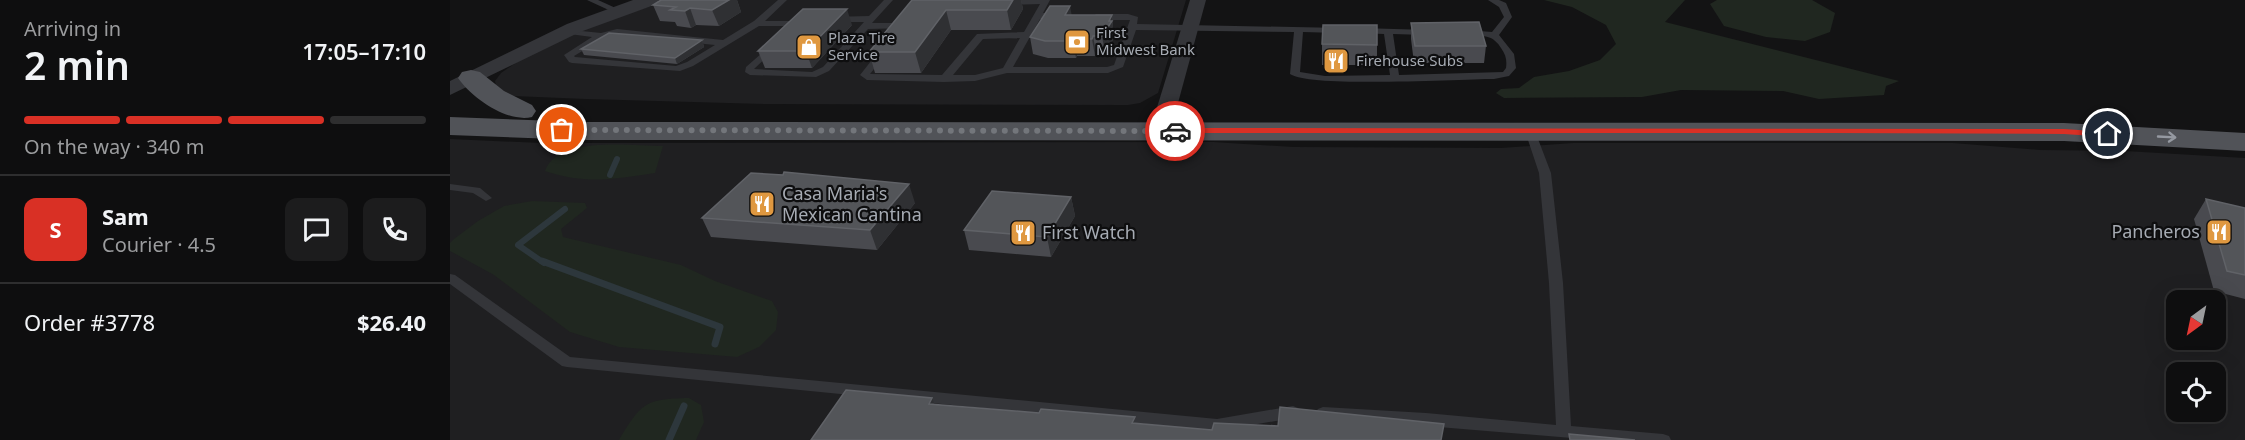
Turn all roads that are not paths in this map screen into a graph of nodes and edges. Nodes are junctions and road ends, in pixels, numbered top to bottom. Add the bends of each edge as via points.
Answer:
1 (591, 0) edge
2 (651, 0) edge
3 (783, 0) edge
4 (889, 0) edge
5 (1198, 0) edge
6 (1492, 0) edge
7 (1045, 1) edge
8 (1001, 2) edge
9 (616, 10) junction
10 (1036, 16) junction
11 (1071, 16) edge
12 (1082, 16) edge
13 (805, 19) edge
14 (827, 19) edge
15 (757, 23) junction
16 (868, 23) junction
17 (796, 24) junction
18 (1132, 27) junction
19 (1190, 28) junction
20 (1299, 30) junction
21 (1344, 30) edge
22 (565, 31) junction
23 (788, 31) edge
24 (1355, 31) edge
25 (1388, 31) junction
26 (1433, 32) edge
27 (1455, 32) edge
28 (1495, 34) junction
29 (1026, 35) junction
30 (601, 36) junction
31 (780, 39) edge
32 (725, 43) junction
33 (1007, 70) junction
34 (1395, 78) junction
35 (465, 79) edge
36 (945, 79) junction
37 (450, 105) edge
38 (522, 111) junction
39 (1165, 114) junction
40 (450, 126) edge
41 (1530, 131) junction
42 (2244, 137) edge
43 (450, 187) edge
44 (486, 198) dead end
45 (450, 278) edge
46 (853, 390) junction
47 (841, 406) edge
48 (1564, 430) junction
49 (1663, 440) edge

1 - 9 lane
2 - 9 street
3 - 15 lane
4 - 16 lane
5 - 19 street
6 - 28 lane via 1503,5 1508,17
7 - 8 lane
7 - 10 lane
9 - 22 street
10 - 11 lane
10 - 29 lane
12 - 18 lane via 1132,18
13 - 17 lane
14 - 16 lane
15 - 17 lane
15 - 32 lane
16 - 31 lane via 819,73 750,72 748,69
16 - 36 lane via 901,30 866,72 867,77
17 - 23 lane
18 - 19 lane
18 - 33 lane via 1120,64 1114,69
19 - 20 lane
19 - 39 street
20 - 21 lane
20 - 34 lane via 1295,74 1325,79
22 - 30 lane
22 - 35 street
24 - 25 lane
25 - 26 lane
25 - 34 lane
27 - 28 lane
28 - 34 lane via 1509,53 1512,64 1506,74
29 - 33 lane
29 - 36 lane via 975,38
30 - 32 lane via 617,32
30 - 32 lane via 573,51 569,58 677,69
33 - 36 lane via 975,78
35 - 38 main road
37 - 38 main road
38 - 39 main road
39 - 42 main road via 2050,116
40 - 41 main road via 583,131
41 -> 42 main road via 2064,132
41 - 48 lane via 1545,173
43 - 44 lane via 476,190
45 - 46 lane via 567,362
46 - 47 lane
46 - 48 lane via 1216,425 1295,411
48 - 49 lane

